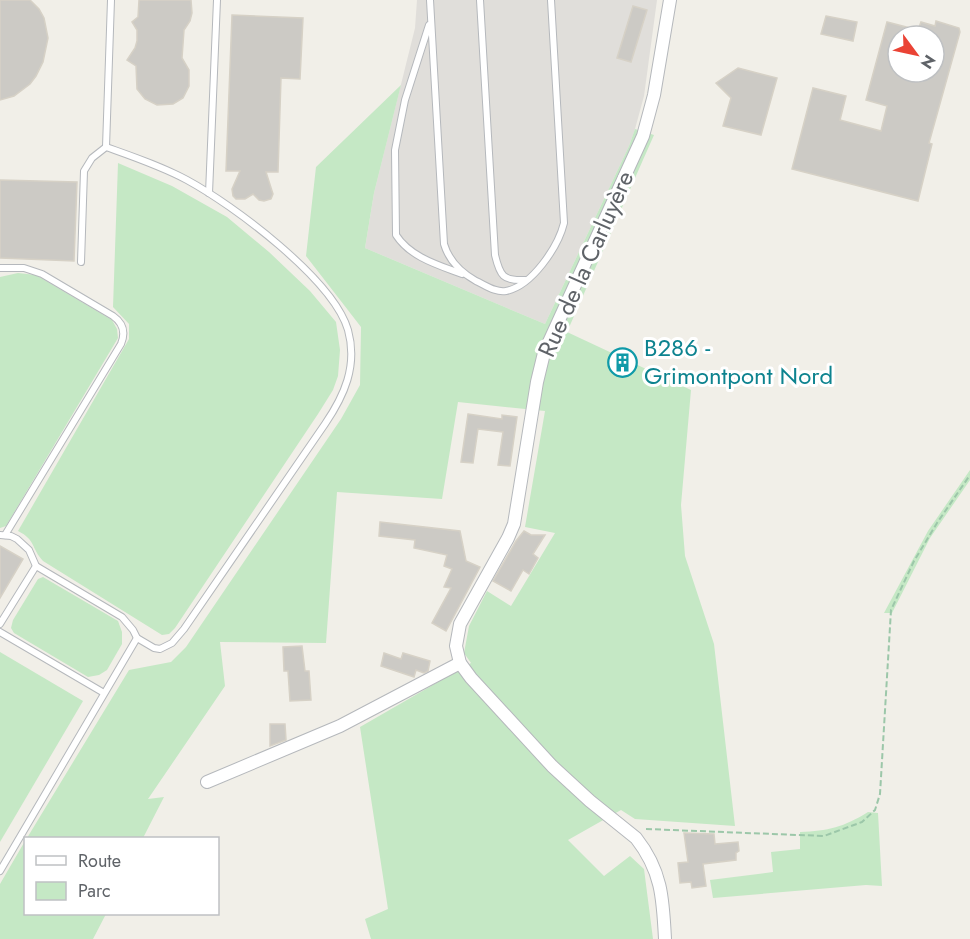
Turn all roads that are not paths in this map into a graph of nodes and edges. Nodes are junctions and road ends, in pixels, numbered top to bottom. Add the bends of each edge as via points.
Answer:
1 (111, 0) edge
2 (217, 0) edge
3 (430, 0) edge
4 (480, 0) edge
5 (551, 0) edge
6 (670, 0) edge
7 (431, 13) junction
8 (106, 147) junction
9 (209, 193) junction
10 (81, 262) dead end
11 (0, 268) edge
12 (470, 277) junction
13 (525, 280) junction
14 (3, 535) edge
15 (36, 566) junction
16 (0, 624) edge
17 (0, 632) edge
18 (137, 638) junction
19 (460, 663) junction
20 (104, 693) junction
21 (207, 782) dead end
22 (0, 871) edge
23 (665, 939) edge

1 - 8 lane
2 - 9 lane
3 - 7 lane
4 - 13 lane via 495,255 503,276
5 - 13 lane via 564,223 552,254
6 - 19 street, Rue de la Carluyère via 648,121 544,353 514,524 460,624 456,646
7 - 12 lane via 444,244 455,266
7 - 12 lane via 405,100 395,150 396,235 422,258
8 - 9 lane via 171,172
8 - 10 lane via 84,171
9 - 18 lane via 276,242 323,290 348,331 351,368 334,410 178,638 160,649
11 - 14 lane via 24,268 42,274 113,316 122,326 124,336
12 - 13 lane via 505,291
14 - 15 lane via 24,544
15 - 16 lane
15 - 18 lane via 122,617
17 - 20 lane
18 - 20 lane
19 - 21 street via 340,726
19 - 23 street via 552,766 643,847 656,870 663,898
20 - 22 lane

